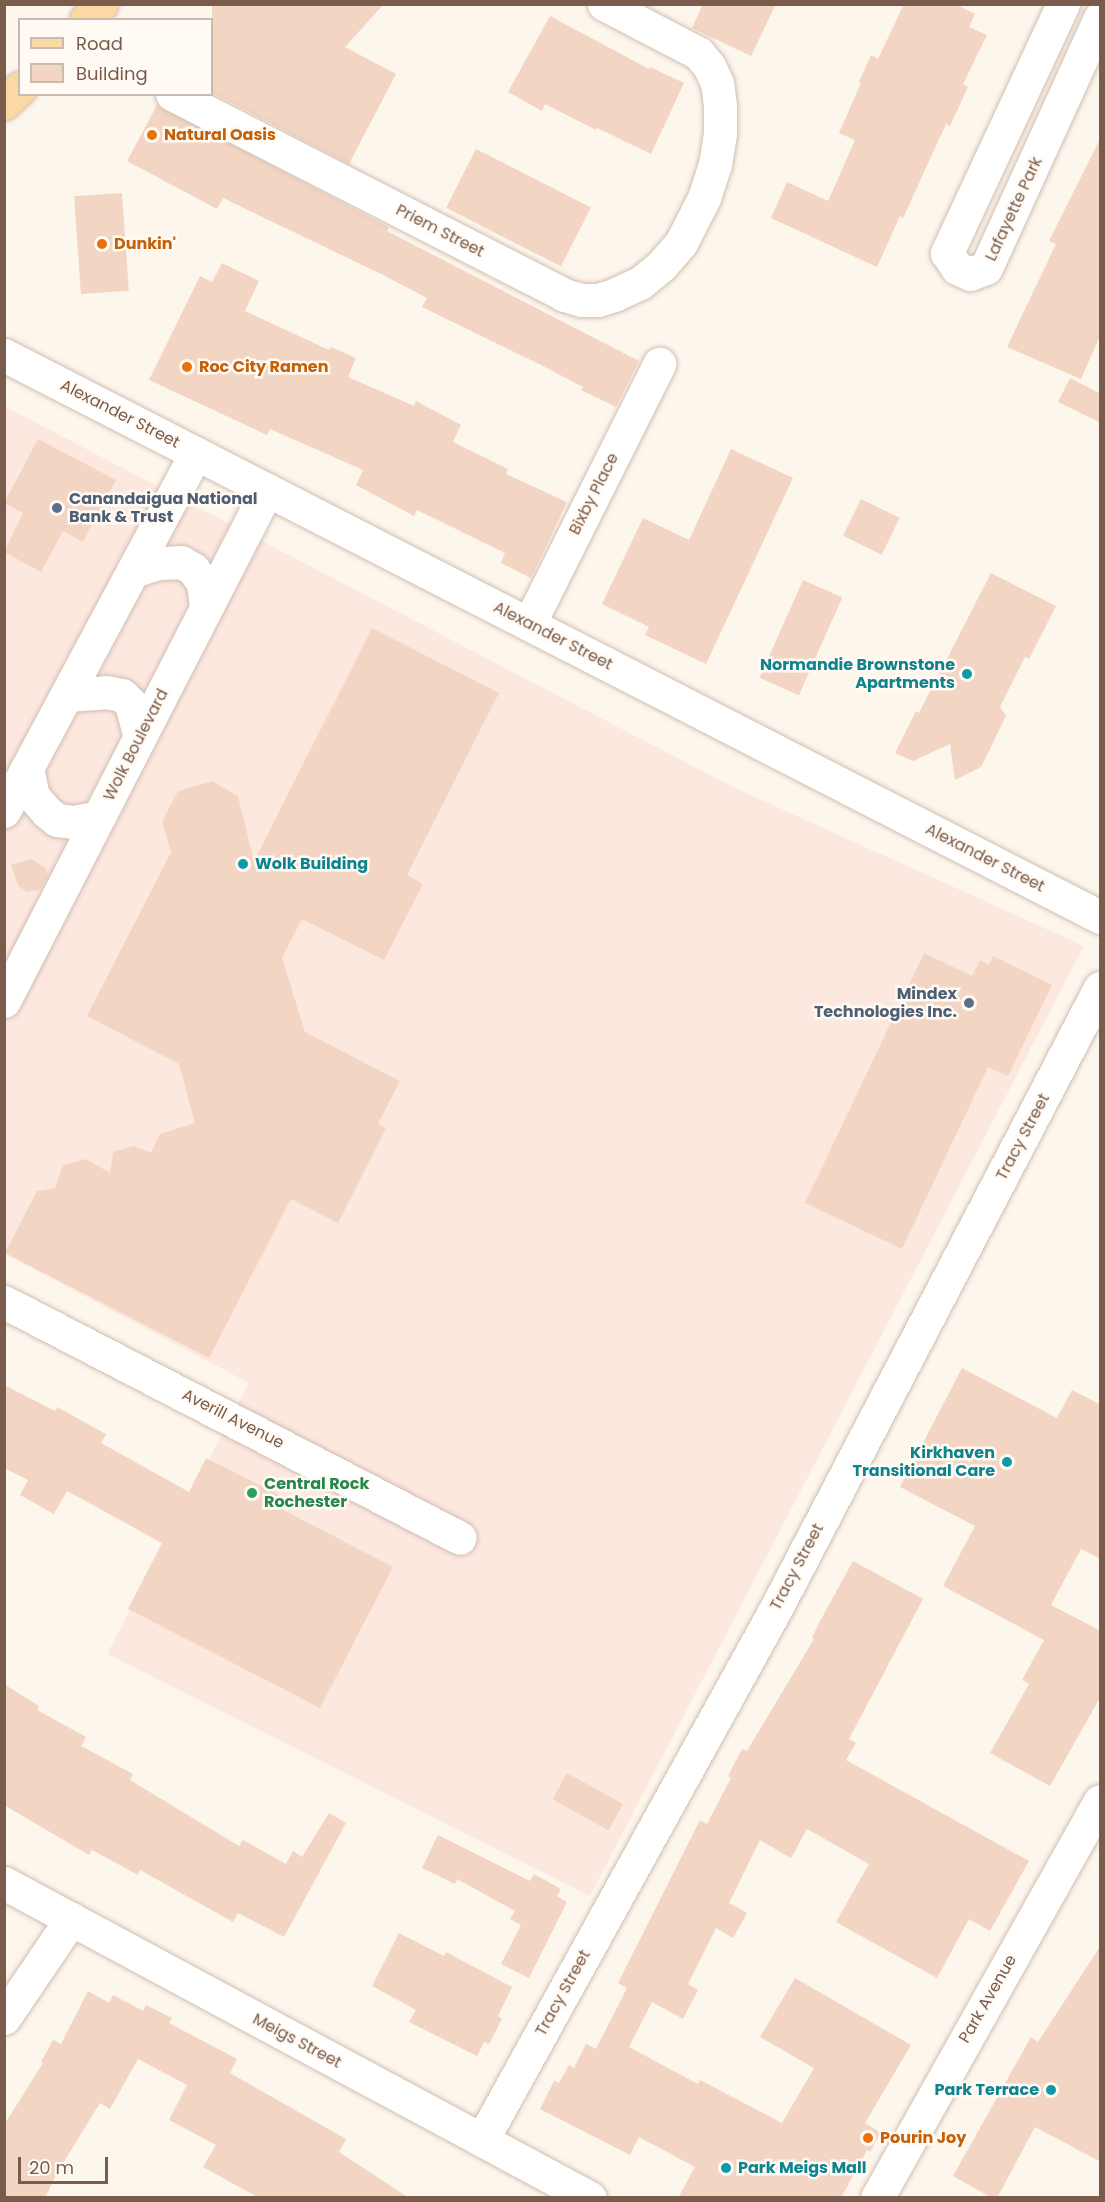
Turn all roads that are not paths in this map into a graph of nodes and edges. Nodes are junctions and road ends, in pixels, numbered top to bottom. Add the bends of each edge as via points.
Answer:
1 (101, 4) edge
2 (604, 4) edge
3 (1064, 4) edge
4 (88, 18) edge
5 (1101, 18) edge
6 (18, 90) edge
7 (176, 96) edge
8 (4, 103) edge
9 (1015, 106) junction
10 (1053, 125) junction
11 (4, 355) edge
12 (659, 364) dead end
13 (196, 453) junction
14 (267, 490) junction
15 (133, 571) junction
16 (206, 608) junction
17 (529, 624) junction
18 (67, 695) junction
19 (140, 737) junction
20 (27, 768) junction
21 (4, 811) edge
22 (99, 817) junction
23 (1101, 917) edge
24 (1101, 988) edge
25 (4, 1001) edge
26 (4, 1302) edge
27 (460, 1538) dead end
28 (1101, 1802) edge
29 (4, 1883) edge
30 (71, 1919) junction
31 (4, 2018) edge
32 (482, 2140) junction
33 (590, 2198) edge
34 (877, 2198) edge

1 - 4 main road
2 - 7 street, Priem Street via 698,53 710,66 717,83 720,133 715,165 681,243 662,266 640,283 598,300 564,295
3 - 9 street, Lafayette Park
5 - 10 street, Lafayette Park
6 - 8 main road
9 - 10 street
9 - 10 street, Lafayette Park via 947,253 957,268 970,274 986,268
11 - 13 street, Alexander Street
12 - 17 street, Bixby Place
13 - 14 street, Alexander Street
13 - 15 street
14 - 16 street, Wolk Boulevard
14 - 17 street, Alexander Street
15 - 16 street via 158,563 181,562 193,569 203,583
15 - 18 street
16 - 19 street, Wolk Boulevard
17 - 23 street, Alexander Street
18 - 19 street via 122,695 131,704
18 - 20 street
19 - 22 street, Wolk Boulevard
20 - 21 street
20 - 22 street via 33,796 57,820 74,822
22 - 25 street, Wolk Boulevard
24 - 32 street, Tracy Street via 774,1612
26 - 27 street, Averill Avenue
28 - 34 street, Park Avenue
29 - 30 street, Meigs Street
30 - 31 street
30 - 32 street, Meigs Street
32 - 33 street, Meigs Street

